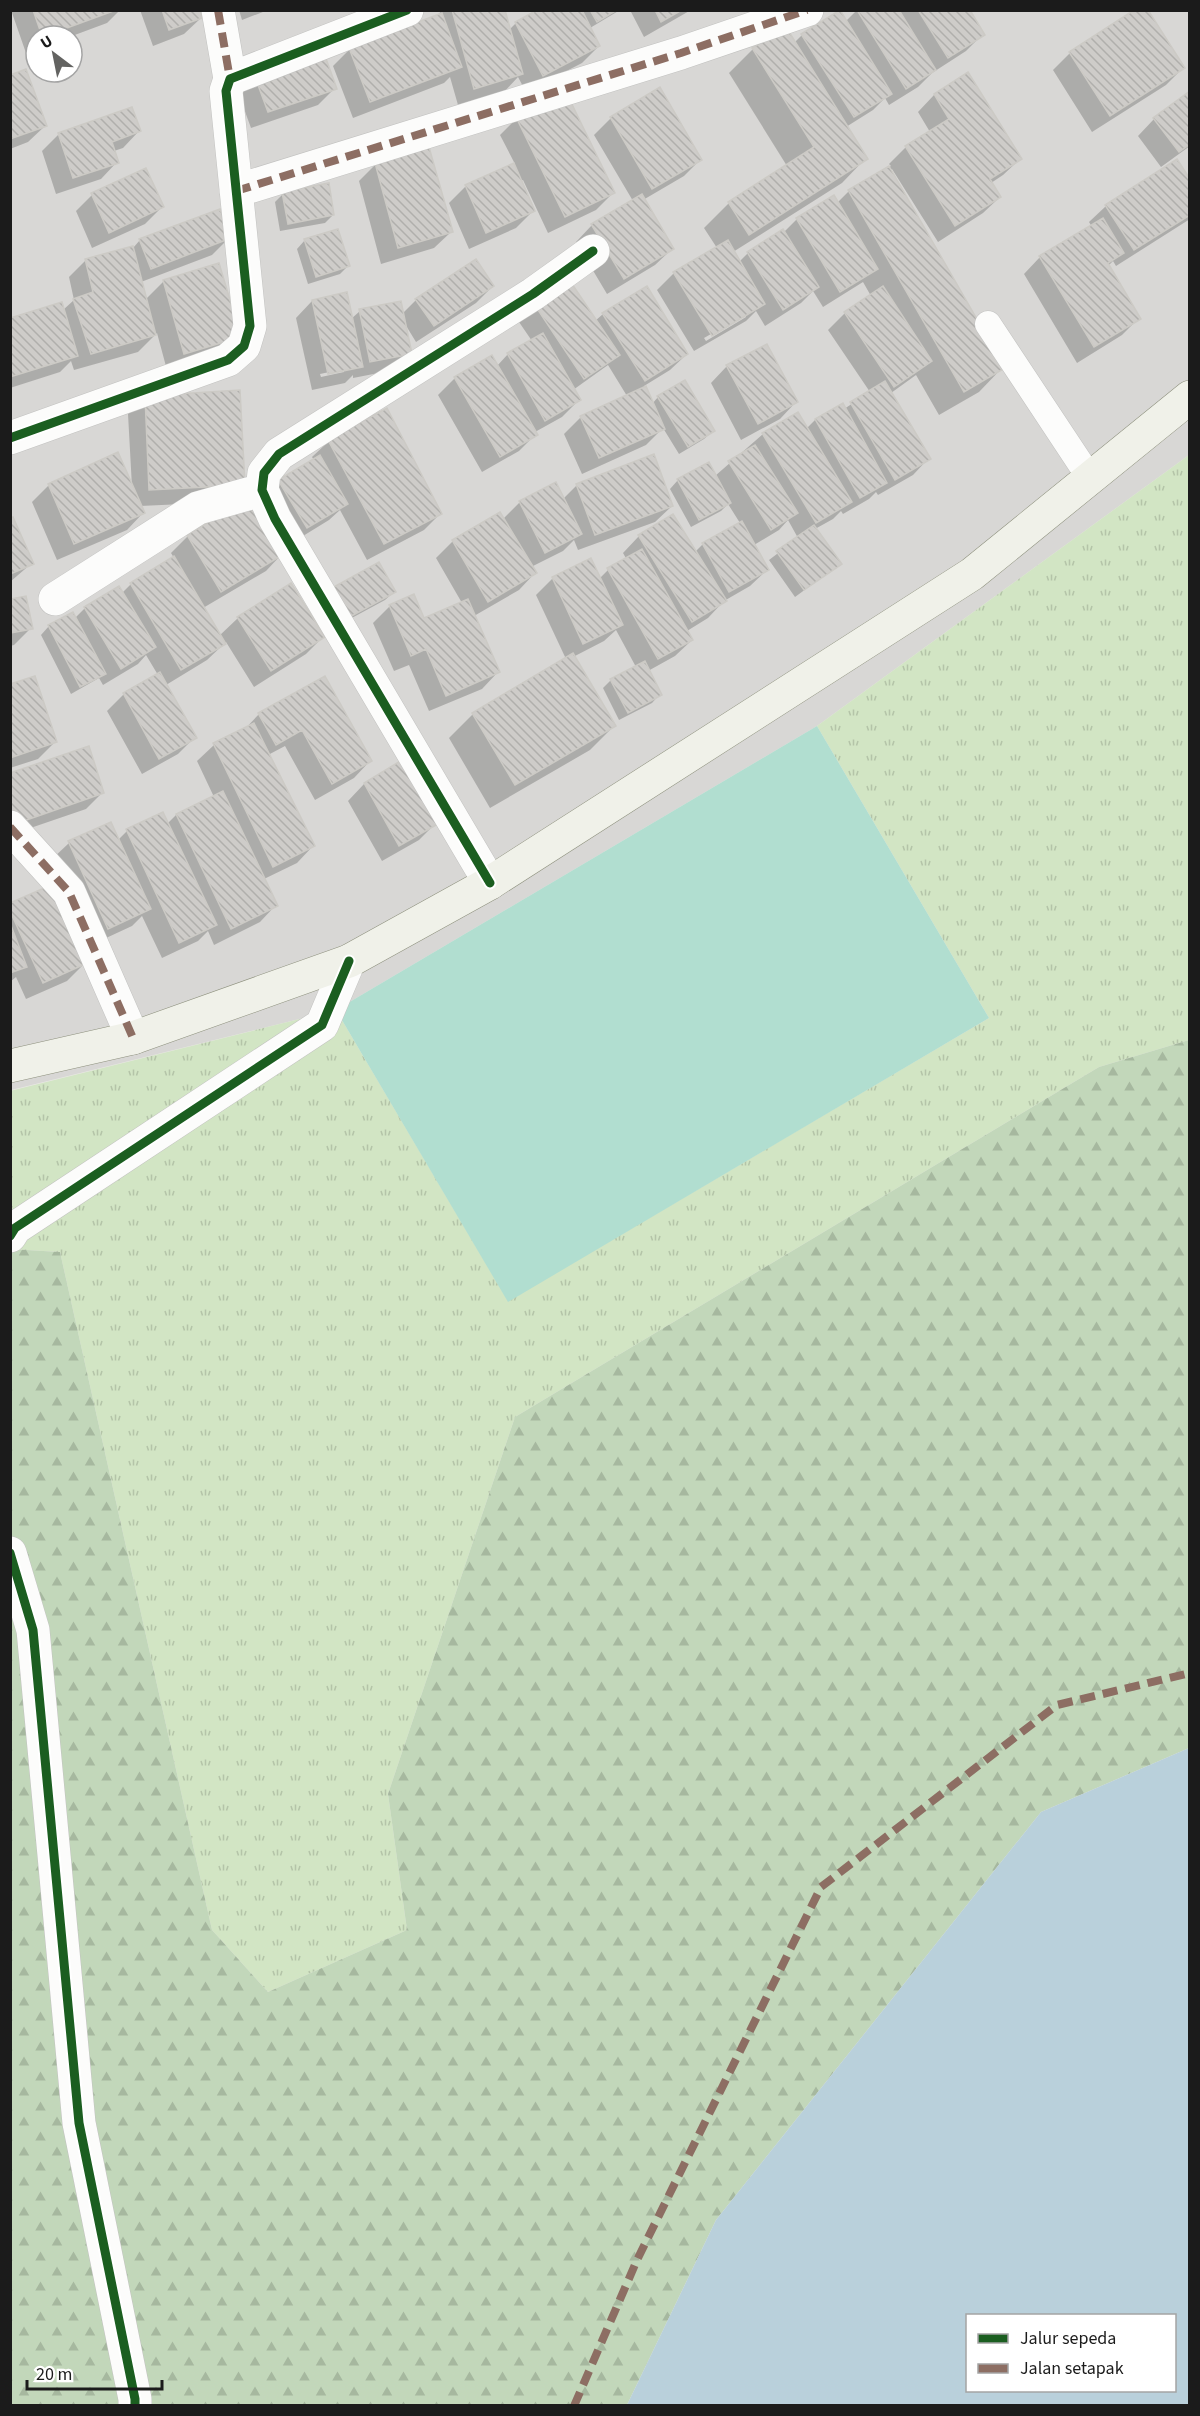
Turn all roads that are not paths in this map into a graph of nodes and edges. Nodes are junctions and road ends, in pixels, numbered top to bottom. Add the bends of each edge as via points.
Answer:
1 (218, 10) edge
2 (408, 10) edge
3 (807, 10) edge
4 (230, 79) junction
5 (236, 191) junction
6 (593, 251) dead end
7 (988, 324) dead end
8 (1190, 397) edge
9 (10, 438) edge
10 (1090, 478) junction
11 (262, 490) junction
12 (55, 598) dead end
13 (10, 827) edge
14 (490, 883) junction
15 (349, 961) junction
16 (133, 1038) junction
17 (10, 1066) edge
18 (10, 1236) edge
19 (10, 1553) edge
20 (135, 2406) edge

1 - 4 street
2 - 4 street
3 - 5 street
4 - 5 street via 226,91
5 - 9 street via 250,326 244,346 228,360
6 - 11 street via 533,294 279,454 264,473
7 - 10 lane
8 - 10 main road
10 - 14 main road via 972,574
11 - 12 street via 198,508
11 - 14 street via 275,519
13 - 16 street via 69,892
14 - 15 main road
15 - 16 main road
15 - 18 street via 322,1025 15,1228
16 - 17 main road
19 - 20 street via 33,1630 79,2123

